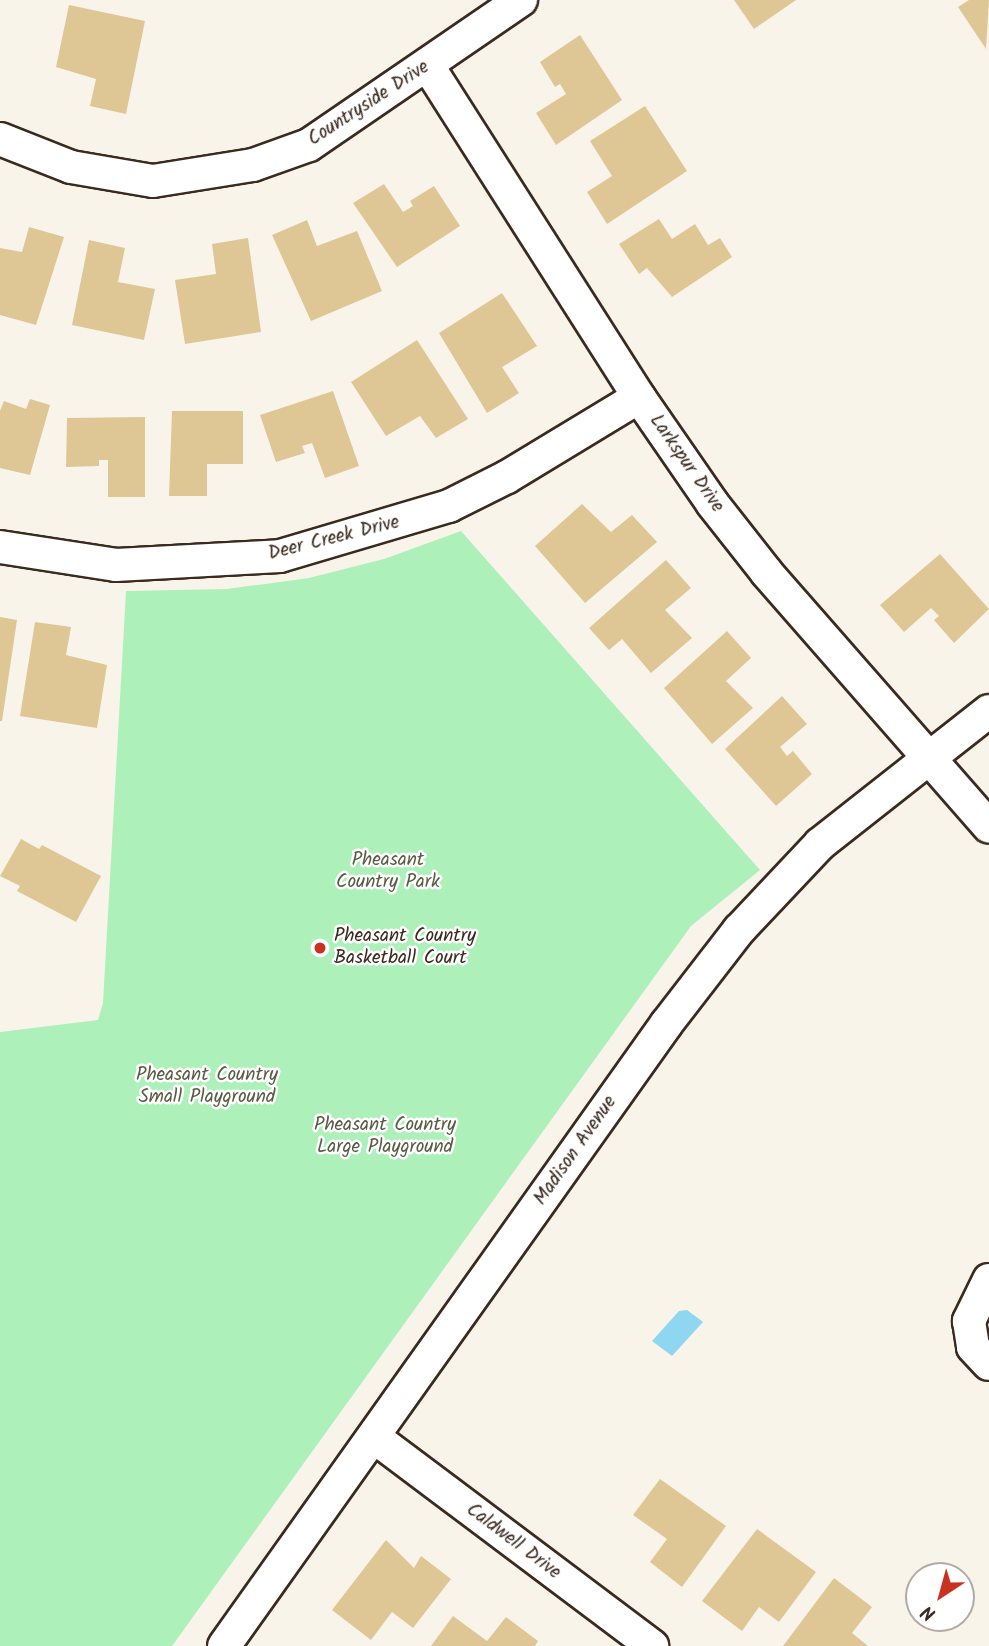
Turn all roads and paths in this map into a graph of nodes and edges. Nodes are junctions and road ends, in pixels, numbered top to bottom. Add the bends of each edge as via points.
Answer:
1 (521, 0) edge
2 (428, 66) junction
3 (0, 139) edge
4 (639, 397) junction
5 (0, 547) edge
6 (989, 711) edge
7 (927, 758) junction
8 (989, 827) edge
9 (989, 1280) edge
10 (989, 1364) edge
11 (374, 1437) junction
12 (224, 1646) edge
13 (652, 1646) edge

1 - 2 street, Countryside Drive
2 - 3 street, Countryside Drive via 309,145 253,165 153,181 71,167
2 - 4 street, Larkspur Drive
4 - 5 street, Deer Creek Drive via 508,477 449,506 280,556 116,565
4 - 7 street, Larkspur Drive via 767,573
6 - 7 street, Madison Avenue
7 - 8 street, Larkspur Drive
7 - 11 street, Madison Avenue via 820,844 739,930 667,1023
9 - 10 street via 968,1321 973,1347
11 - 12 street, Madison Avenue
11 - 13 street, Caldwell Drive

